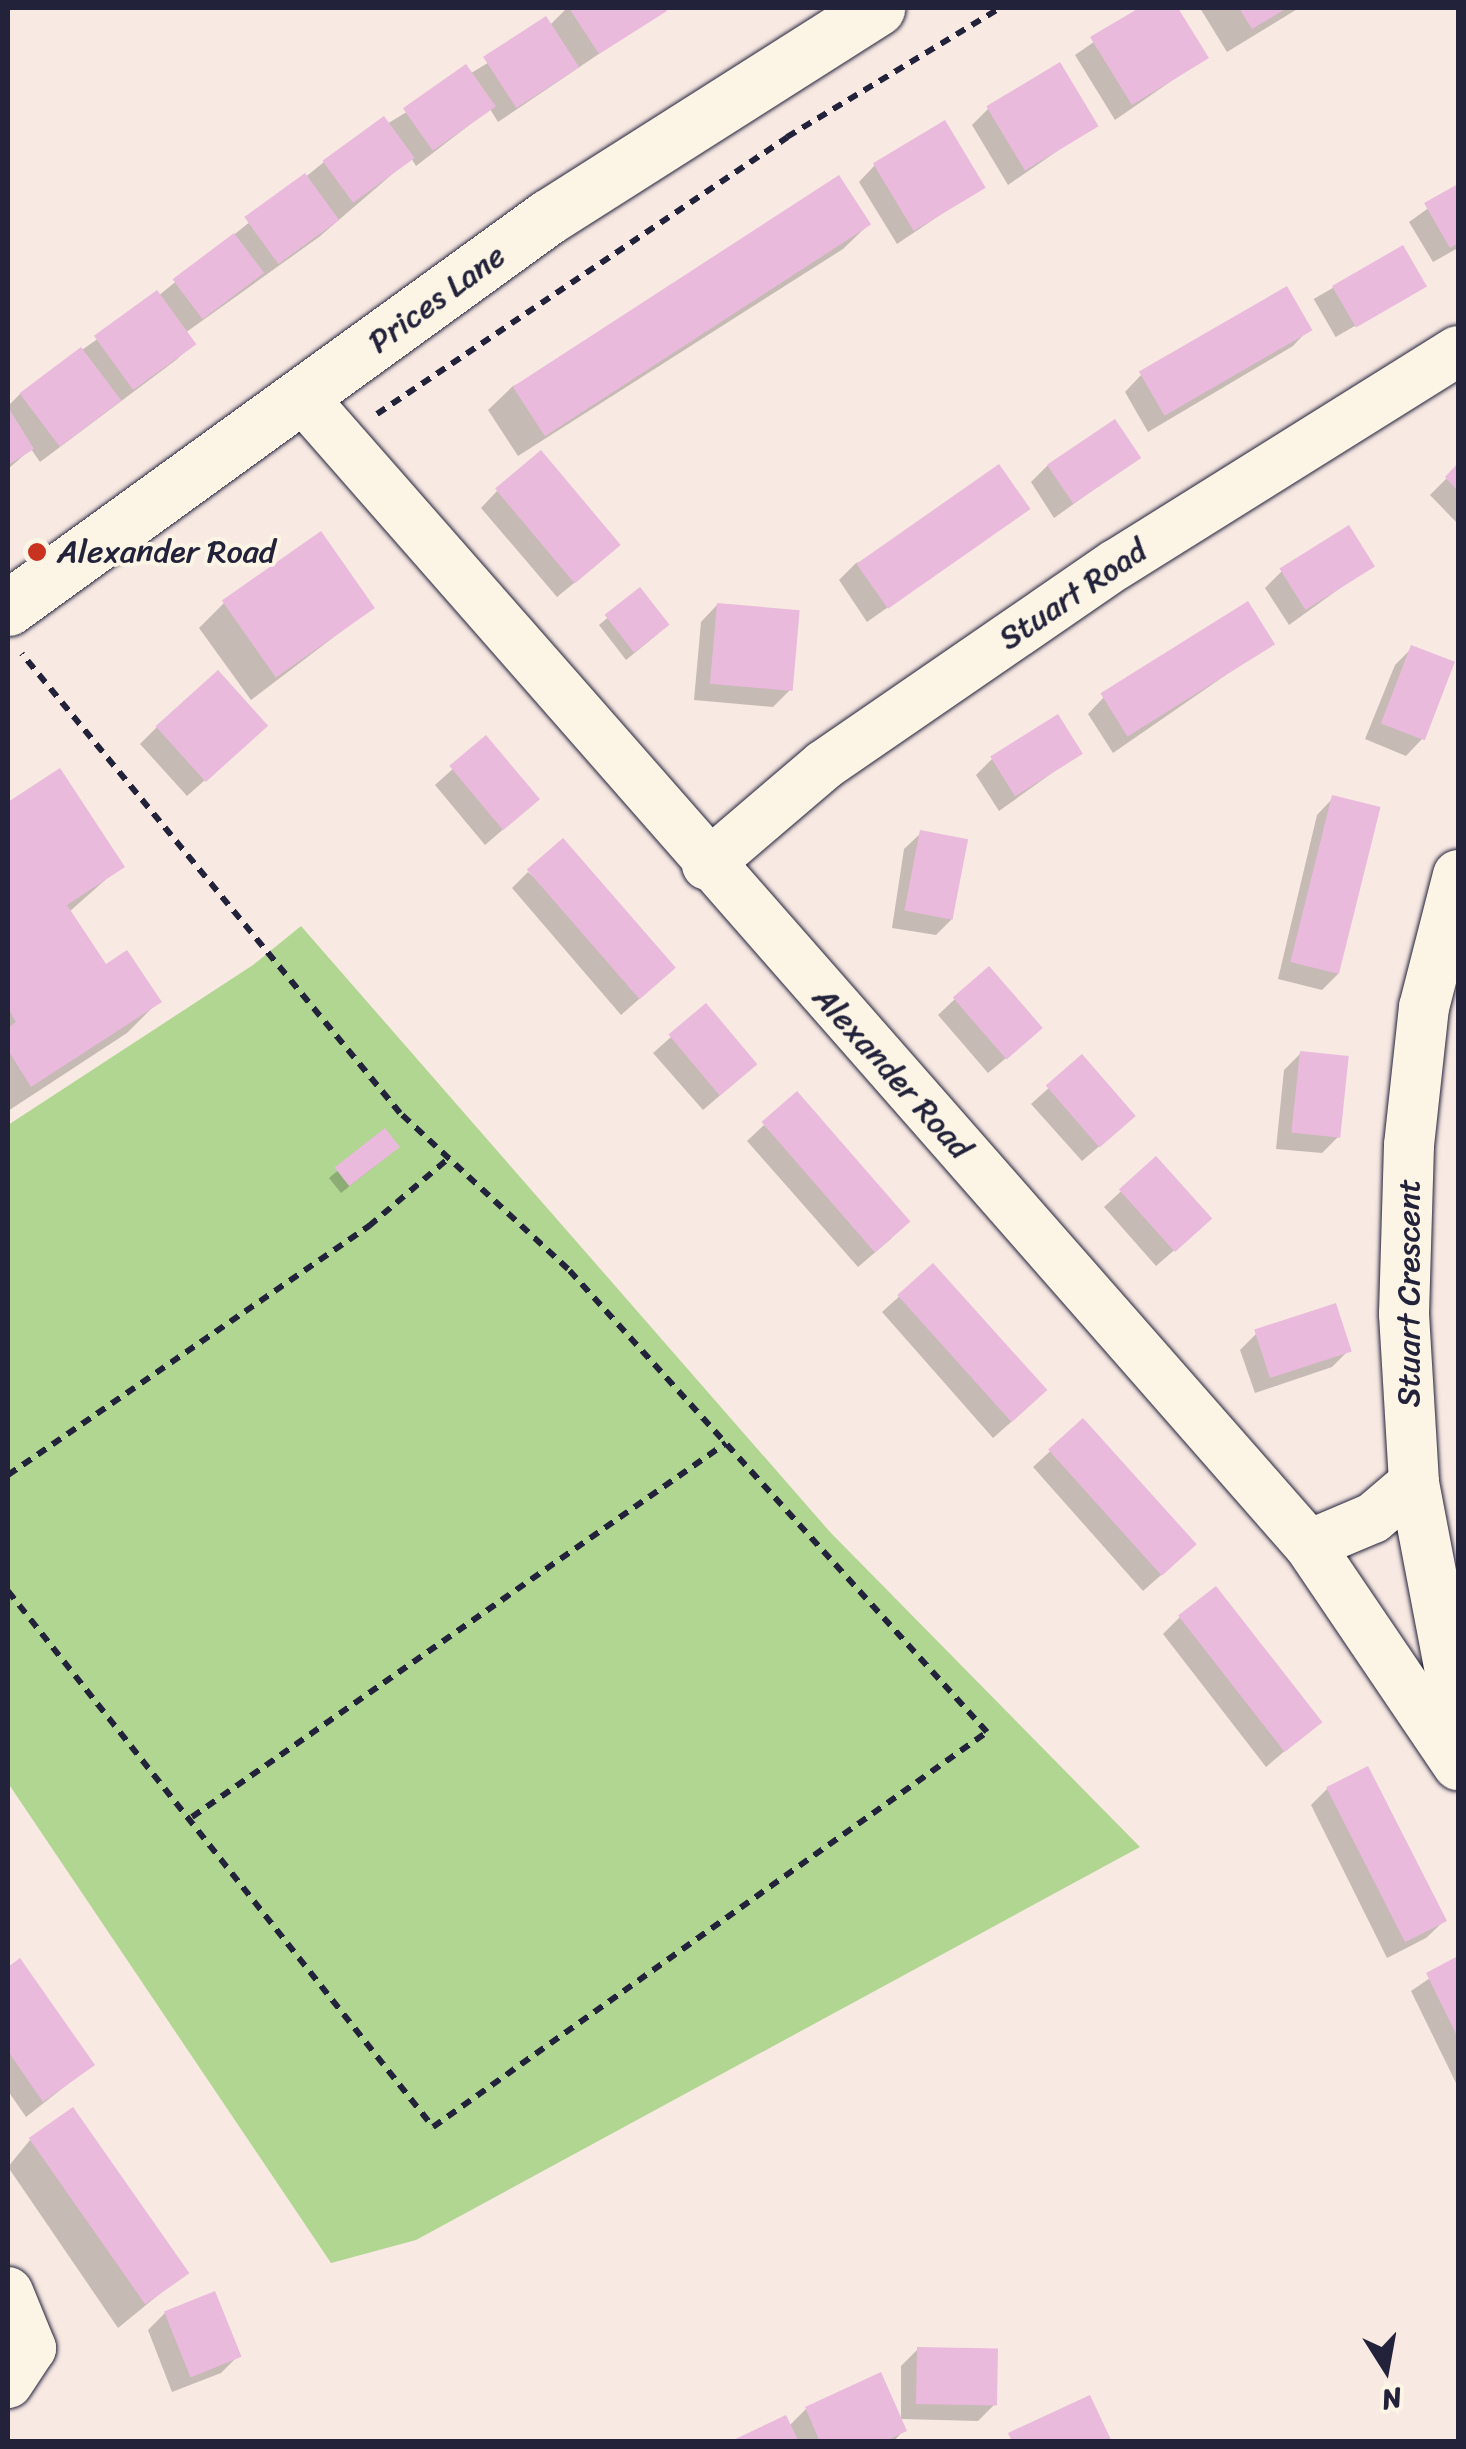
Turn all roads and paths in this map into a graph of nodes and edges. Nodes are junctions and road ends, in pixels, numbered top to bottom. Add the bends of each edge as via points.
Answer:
1 (877, 8) edge
2 (1000, 8) edge
3 (1458, 351) edge
4 (303, 398) junction
5 (338, 442) junction
6 (13, 629) edge
7 (707, 865) junction
8 (1458, 874) edge
9 (449, 1158) junction
10 (726, 1443) junction
11 (8, 1475) edge
12 (1414, 1482) junction
13 (1309, 1545) junction
14 (8, 1592) edge
15 (1458, 1713) edge
16 (1458, 1765) edge
17 (192, 1817) junction
18 (8, 2292) edge
19 (8, 2383) edge

1 - 4 street, Prices Lane via 548,217
2 - 5 path via 787,137
3 - 7 street, Stuart Road via 1100,575 824,765
4 - 5 street, Alexander Road
4 - 6 street, Prices Lane
5 - 7 street, Alexander Road
6 - 9 path via 400,1113
7 - 13 street, Alexander Road
8 - 12 street, Stuart Crescent via 1424,1007 1409,1145 1404,1314
9 - 10 path via 568,1269
9 - 11 path via 369,1226
10 - 17 path
10 - 17 path via 986,1732 433,2126
12 - 13 street via 1373,1518
12 - 15 street, Stuart Crescent
13 - 16 street, Alexander Road
14 - 17 path
18 - 19 street via 31,2348

